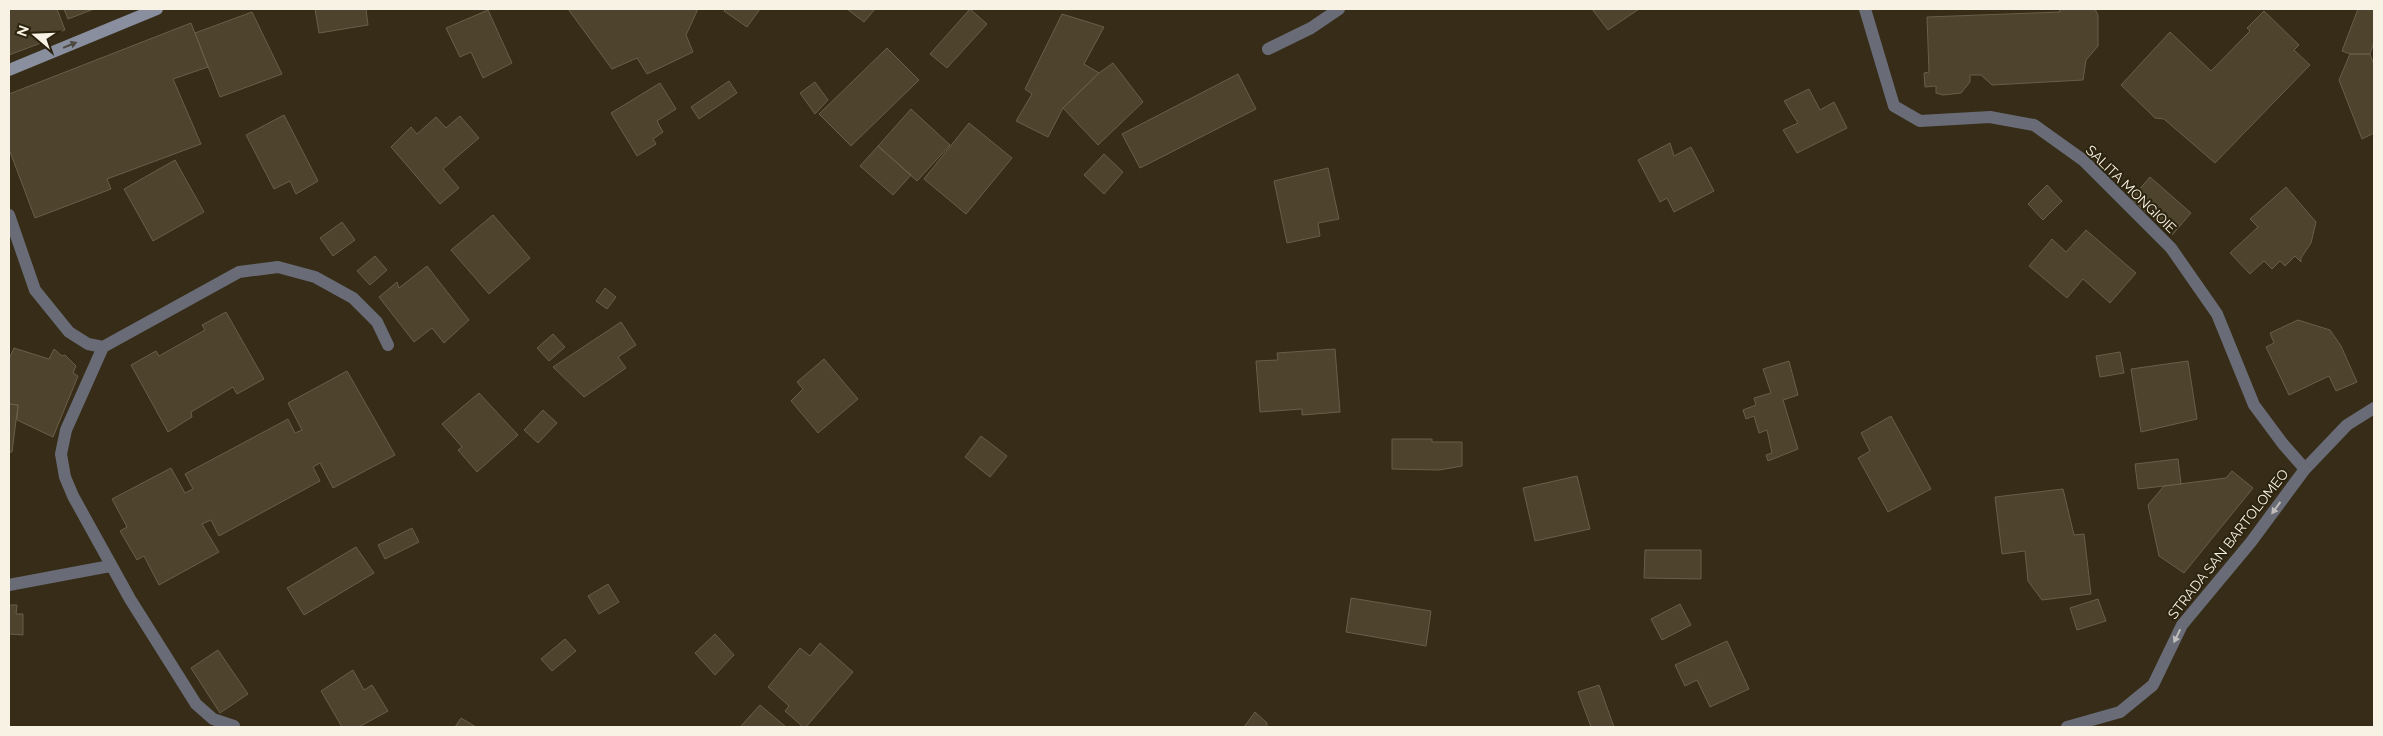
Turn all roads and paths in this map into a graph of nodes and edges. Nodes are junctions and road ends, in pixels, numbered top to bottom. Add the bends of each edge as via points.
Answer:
1 (157, 9) edge
2 (1339, 9) edge
3 (1865, 9) edge
4 (1268, 49) dead end
5 (9, 70) edge
6 (9, 215) edge
7 (388, 345) dead end
8 (103, 347) junction
9 (2374, 408) edge
10 (2305, 469) junction
11 (110, 566) junction
12 (9, 585) edge
13 (234, 726) dead end
14 (2067, 727) edge

5 -> 1 main road
2 - 4 street via 1311,28
3 - 10 street, SALITA MONGIOIE via 1894,106 1920,121 1990,117 2034,125 2083,160 2170,248 2217,314 2254,404
6 - 8 street via 35,290 69,332 88,344
7 - 8 street via 376,322 353,298 315,277 278,267 238,272
8 - 11 street via 66,430 61,454 73,496
9 - 10 street, STRADA SAN BARTOLOMEO via 2347,425
10 -> 14 street, STRADA SAN BARTOLOMEO via 2251,542 2182,625 2153,685 2120,712
11 - 12 street
11 - 13 street via 196,704 214,719

